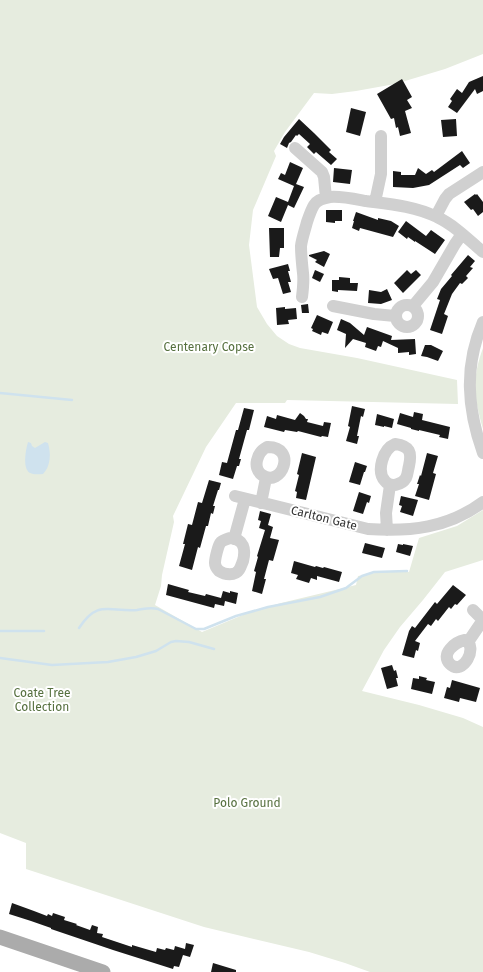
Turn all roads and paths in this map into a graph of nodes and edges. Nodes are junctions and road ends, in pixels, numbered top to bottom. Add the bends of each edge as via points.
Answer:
1 (381, 136) dead end
2 (295, 148) dead end
3 (483, 172) edge
4 (326, 198) junction
5 (375, 202) junction
6 (436, 216) junction
7 (462, 234) junction
8 (483, 252) edge
9 (302, 297) dead end
10 (334, 306) dead end
11 (413, 306) junction
12 (395, 316) junction
13 (483, 322) edge
14 (483, 453) edge
15 (266, 478) dead end
16 (390, 485) dead end
17 (483, 502) edge
18 (261, 503) junction
19 (387, 530) junction
20 (234, 539) dead end
21 (473, 610) dead end
22 (483, 620) edge
23 (471, 637) dead end
24 (0, 937) edge
25 (103, 972) edge

1 - 5 street via 381,174
2 - 4 street via 322,172
3 - 6 street via 449,194
4 - 5 street
4 - 9 street via 313,206 308,220 301,265
5 - 6 street via 416,208
6 - 7 street
7 - 8 street
7 - 11 street via 433,282
10 - 12 street
11 - 12 street via 400,306
11 - 12 street via 418,317 412,326 401,326
13 - 14 street via 472,361 470,399 474,426
15 - 18 street
16 - 19 street via 386,513
17 - 19 street, Carlton Gate via 444,522 413,529
18 - 19 street, Carlton Gate via 368,529
18 - 20 street, Carlton Gate via 240,498
21 - 22 street
22 - 23 street
24 - 25 main road

